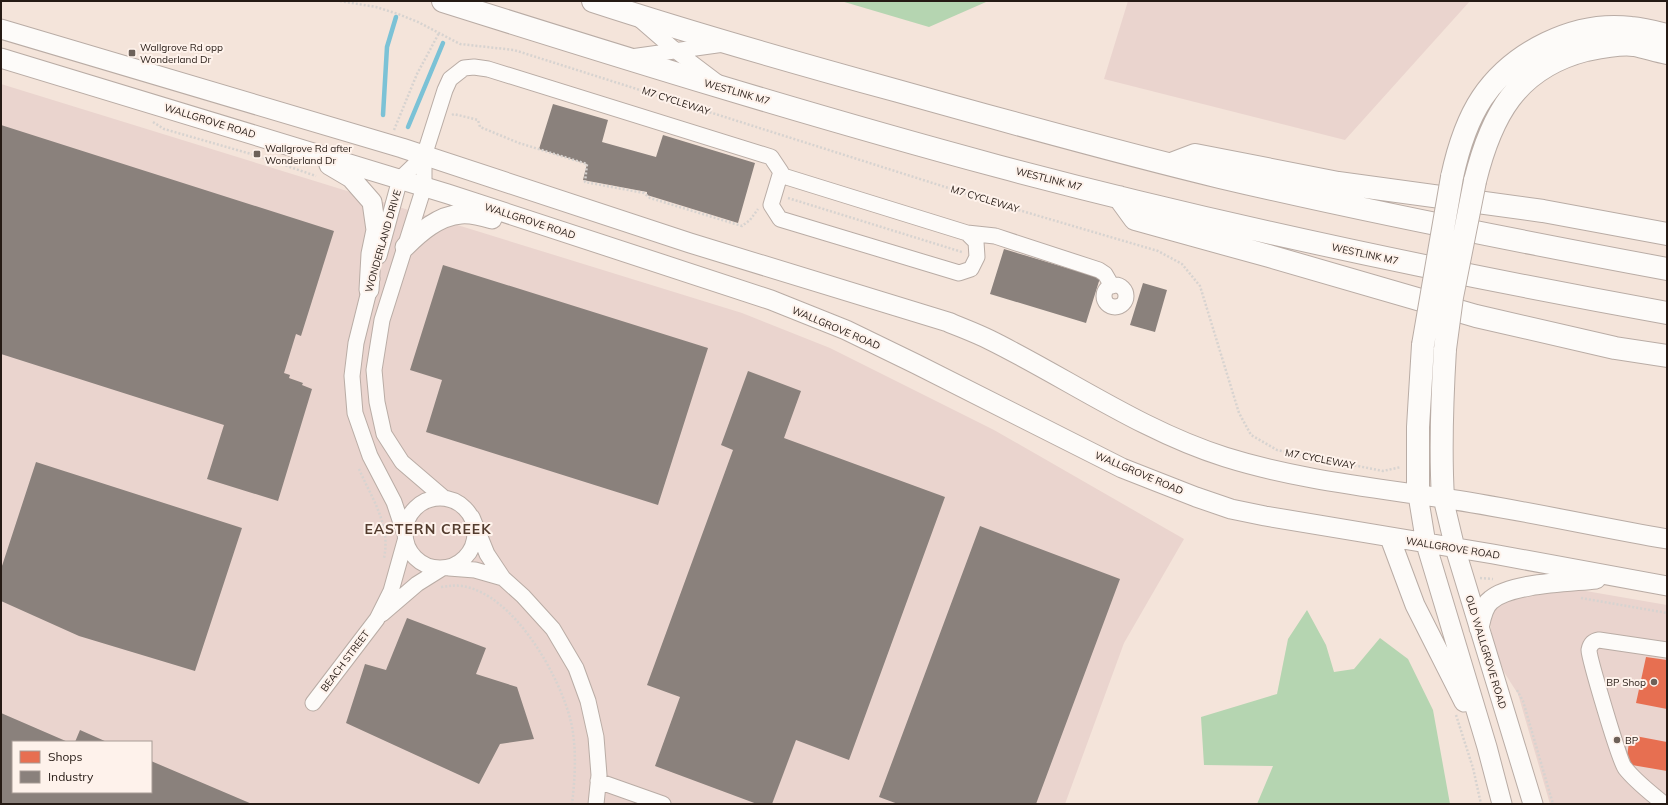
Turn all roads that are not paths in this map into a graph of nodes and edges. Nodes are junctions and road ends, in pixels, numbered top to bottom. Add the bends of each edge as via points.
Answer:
1 (443, 1) edge
2 (594, 1) edge
3 (633, 14) junction
4 (1, 29) edge
5 (1667, 35) edge
6 (728, 44) junction
7 (676, 51) junction
8 (1667, 53) edge
9 (1, 58) edge
10 (624, 58) junction
11 (730, 90) junction
12 (302, 150) junction
13 (424, 156) junction
14 (780, 175) junction
15 (400, 180) junction
16 (1289, 183) junction
17 (424, 187) junction
18 (1209, 229) junction
19 (967, 233) junction
20 (1667, 234) edge
21 (597, 243) junction
22 (405, 247) junction
23 (1667, 269) edge
24 (1112, 286) dead end
25 (370, 290) junction
26 (1667, 313) edge
27 (1667, 356) edge
28 (1418, 495) junction
29 (444, 498) junction
30 (1443, 498) junction
31 (472, 517) junction
32 (405, 537) junction
33 (1385, 537) junction
34 (1667, 539) edge
35 (1426, 544) junction
36 (1455, 548) junction
37 (445, 569) junction
38 (1615, 576) junction
39 (503, 578) junction
40 (1667, 586) edge
41 (377, 619) junction
42 (1479, 628) junction
43 (1667, 650) edge
44 (312, 703) dead end
45 (1487, 747) junction
46 (598, 780) junction
47 (596, 804) edge
48 (663, 804) edge
49 (1502, 804) edge
50 (1533, 804) edge
51 (1664, 804) edge

1 - 10 highway, WESTLINK M7
2 - 3 highway
3 - 6 highway
3 - 7 street
4 - 13 main road
5 - 28 highway, bridge via 1631,28 1600,28 1584,30 1554,40 1524,56 1509,68 1492,84 1471,117 1462,138 1452,177 1423,345 1418,427
6 - 7 street
6 - 16 highway via 1018,125 1171,164 1222,169
7 - 10 street
7 - 11 street
8 - 30 highway, bridge via 1634,45 1613,46 1573,54 1548,65 1518,88 1499,114 1486,139 1452,297 1445,349 1440,457
9 - 12 main road, WALLGROVE ROAD
10 - 11 highway, WESTLINK M7
11 - 18 highway, WESTLINK M7 via 997,166 1119,197
12 - 15 main road, WALLGROVE ROAD
12 - 25 main road via 351,178 372,202 376,230 371,254
13 - 14 street via 450,78 464,68 474,67 488,69 771,157 781,172
13 - 15 street, WONDERLAND DRIVE
13 - 17 street
13 - 28 main road via 690,243 948,322 989,339 1180,440 1224,457 1272,470
14 - 19 street
14 - 19 street via 771,205 780,219 959,273 971,269 977,257 976,242
15 - 17 main road, WALLGROVE ROAD
15 - 25 street, WONDERLAND DRIVE
16 - 20 highway via 1338,183 1543,211
16 - 23 highway via 1517,241
17 - 21 main road, WALLGROVE ROAD
17 - 22 street
18 - 26 highway, WESTLINK M7 via 1274,234 1541,290
18 - 27 highway via 1269,256 1439,306 1615,348
19 - 24 street via 995,236 1099,270 1105,274
21 - 22 main road via 476,215 460,214 427,227
21 - 33 main road, WALLGROVE ROAD via 771,300 825,322 916,364 1122,468 1196,497 1231,509
22 - 29 street via 377,344 374,370 377,402 384,434 402,462
25 - 32 street, WONDERLAND DRIVE via 358,337 352,376 355,413 370,456 394,502
28 - 30 main road
28 - 35 main road
29 - 31 street via 465,507
29 - 32 street via 433,498 413,510 407,520
30 - 34 main road
30 - 36 main road, OLD WALLGROVE ROAD
31 - 37 street via 476,527 476,538 472,548 466,558
31 - 39 street via 487,554
32 - 37 street via 410,553 418,562 429,567
32 - 41 street, BEACH STREET via 391,591
33 - 35 main road, WALLGROVE ROAD
33 - 45 main road via 1415,605
35 - 36 main road, WALLGROVE ROAD
35 - 45 main road
36 - 38 main road, WALLGROVE ROAD
36 - 42 main road, OLD WALLGROVE ROAD
37 - 39 street via 475,570
37 - 41 street, BEACH STREET via 417,584
38 - 40 main road, WALLGROVE ROAD
38 - 42 main road via 1521,588 1500,594 1490,600 1483,610
39 - 46 street via 553,629 576,668 588,701 596,737
41 - 44 street, BEACH STREET
42 - 50 main road, OLD WALLGROVE ROAD
43 - 51 street via 1599,640 1592,644 1589,653 1624,768
45 - 49 main road
46 - 47 street
46 - 48 street

